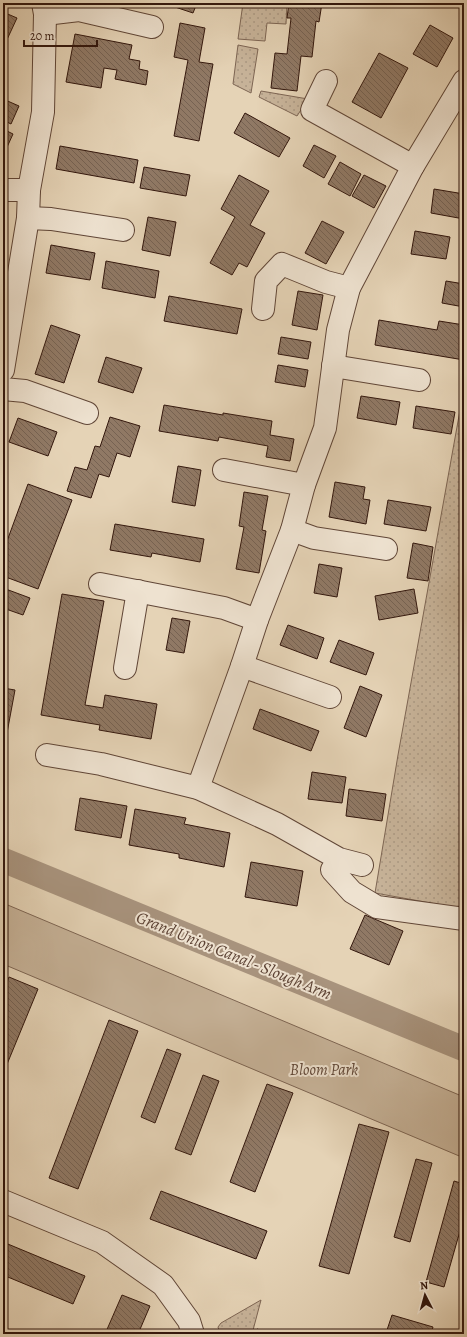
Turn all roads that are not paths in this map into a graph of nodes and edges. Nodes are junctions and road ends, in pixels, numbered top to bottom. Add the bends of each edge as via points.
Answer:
1 (44, 9) edge
2 (152, 27) dead end
3 (326, 81) dead end
4 (464, 82) edge
5 (413, 166) junction
6 (3, 190) edge
7 (29, 190) junction
8 (28, 218) junction
9 (123, 230) dead end
10 (349, 288) junction
11 (263, 309) dead end
12 (333, 366) junction
13 (3, 370) edge
14 (419, 380) dead end
15 (3, 389) edge
16 (87, 413) dead end
17 (224, 470) dead end
18 (304, 485) junction
19 (292, 530) junction
20 (386, 549) dead end
21 (100, 584) dead end
22 (138, 591) junction
23 (257, 620) junction
24 (242, 666) junction
25 (125, 668) dead end
26 (330, 697) dead end
27 (47, 755) dead end
28 (198, 788) junction
29 (362, 865) dead end
30 (331, 871) junction
31 (464, 920) edge
32 (3, 1201) edge
33 (193, 1334) edge

1 - 2 street via 79,10
1 - 7 street via 43,112
3 - 5 street via 312,110
4 - 5 street
5 - 10 street
6 - 7 street
7 - 8 street
8 - 9 street
8 - 13 street
10 - 11 street via 326,282 282,264 266,281
10 - 12 street via 338,330
12 - 14 street
12 - 18 street via 325,428
15 - 16 street via 25,391
17 - 18 street
18 - 19 street
19 - 20 street via 314,538
19 - 23 street
21 - 22 street
22 - 23 street via 224,608
22 - 25 street
23 - 24 street
24 - 26 street
24 - 28 street
27 - 28 street via 101,764
28 - 30 street via 277,824
29 - 30 street
30 - 31 street via 352,892 377,907
32 - 33 street via 102,1242 163,1285 189,1321

